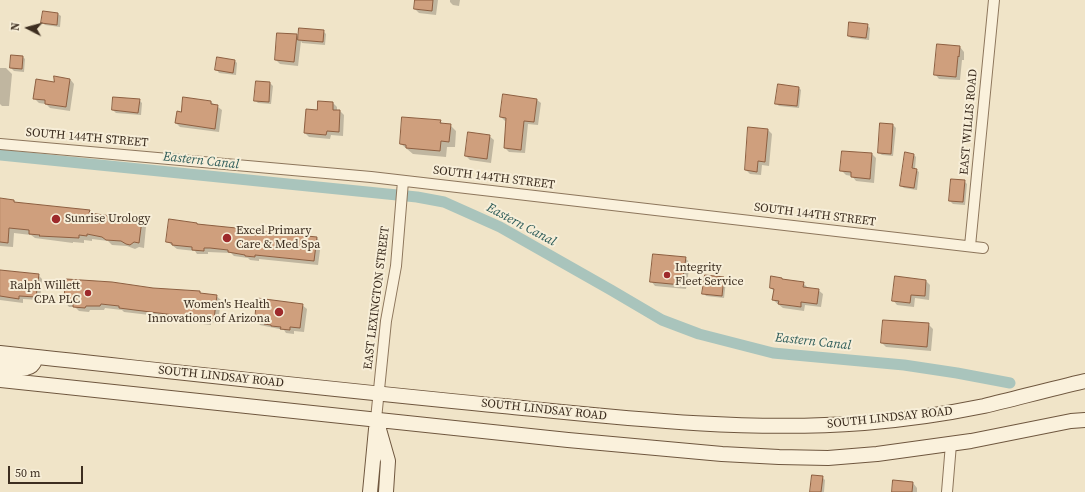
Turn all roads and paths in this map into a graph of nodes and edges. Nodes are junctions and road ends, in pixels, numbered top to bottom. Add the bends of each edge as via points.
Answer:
1 (994, 0) edge
2 (0, 144) edge
3 (403, 184) junction
4 (970, 246) junction
5 (983, 248) dead end
6 (0, 353) edge
7 (36, 357) junction
8 (0, 366) edge
9 (0, 380) edge
10 (1085, 381) edge
11 (379, 394) junction
12 (376, 419) junction
13 (1085, 420) edge
14 (951, 444) junction
15 (370, 492) edge
16 (386, 492) edge
17 (946, 492) edge

1 - 4 street, EAST WILLIS ROAD
2 - 3 street, SOUTH 144TH STREET
3 - 4 street, SOUTH 144TH STREET
3 - 11 street, EAST LEXINGTON STREET via 396,266 386,321
4 - 5 street, SOUTH 144TH STREET
6 - 7 main road, SOUTH LINDSAY ROAD
7 - 8 main road via 29,368
7 - 11 main road, SOUTH LINDSAY ROAD
9 - 12 main road
10 - 11 main road, SOUTH LINDSAY ROAD via 953,412 865,423 804,426 665,422
11 - 12 street, EAST LEXINGTON STREET
12 - 14 main road via 584,441 772,457 828,458
12 - 15 main road
12 - 16 main road via 388,462
13 - 14 main road
14 - 17 street

